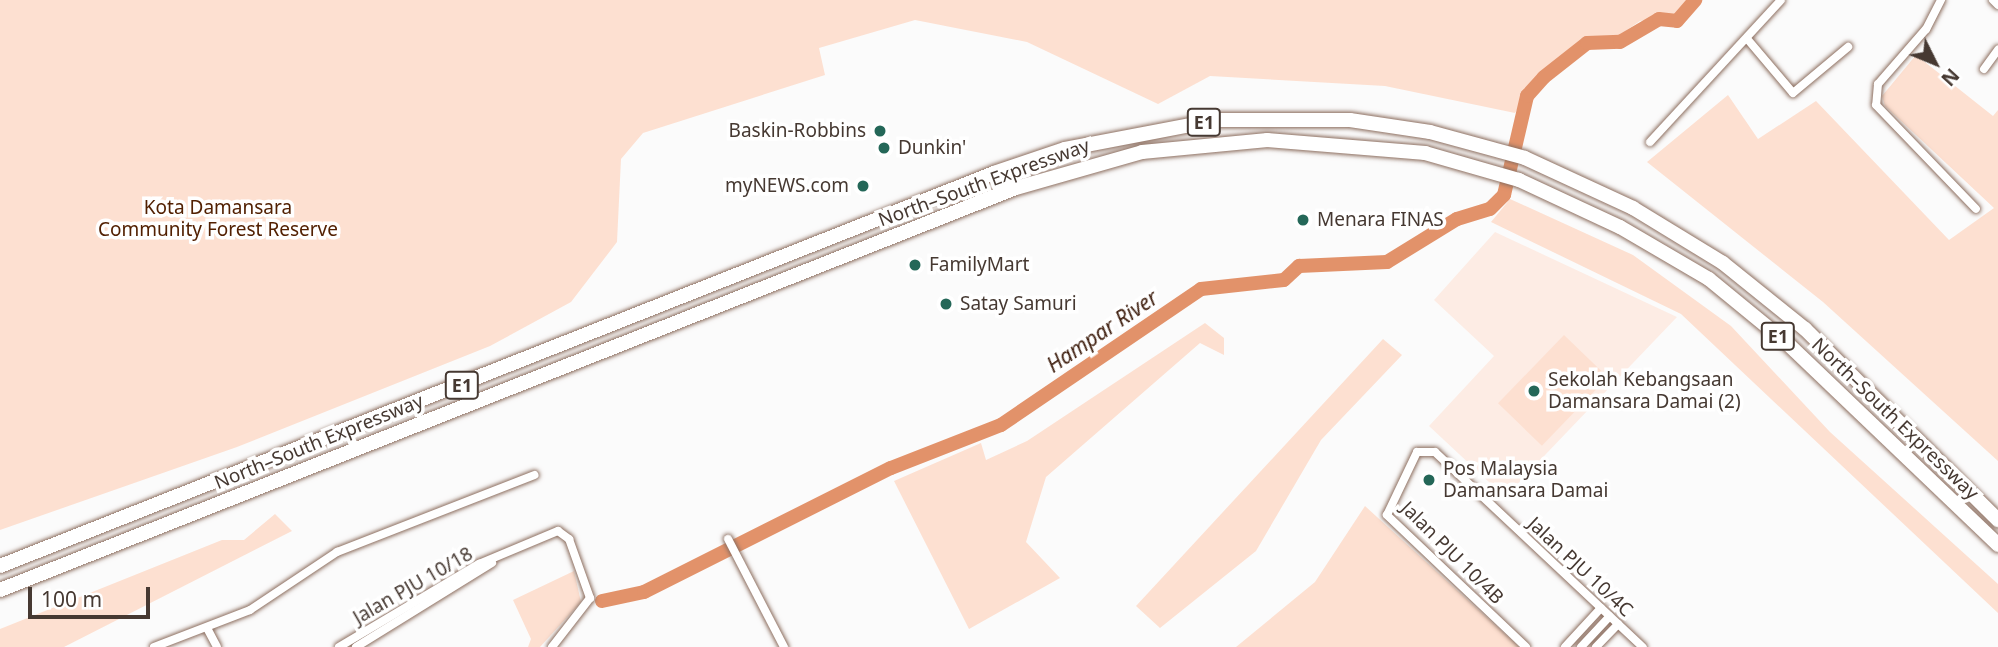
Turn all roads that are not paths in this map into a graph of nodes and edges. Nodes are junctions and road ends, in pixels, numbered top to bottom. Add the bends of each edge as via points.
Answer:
1 (1781, 0) edge
2 (1941, 0) edge
3 (1993, 0) edge
4 (1998, 5) edge
5 (1749, 41) junction
6 (1848, 47) dead end
7 (1998, 50) edge
8 (1984, 69) dead end
9 (1650, 142) dead end
10 (1976, 209) dead end
11 (1435, 452) joint
12 (535, 475) dead end
13 (1998, 520) edge
14 (728, 539) dead end
15 (1998, 545) edge
16 (503, 555) junction
17 (0, 566) edge
18 (0, 590) edge
19 (1601, 608) junction
20 (1610, 616) junction
21 (1618, 624) junction
22 (207, 628) junction
23 (154, 647) edge
24 (218, 647) edge
25 (339, 647) edge
26 (356, 647) edge
27 (552, 647) edge
28 (785, 647) edge
29 (1526, 647) edge
30 (1565, 647) edge
31 (1581, 647) edge
32 (1596, 647) edge
33 (1643, 647) edge

1 - 5 street
2 - 10 street via 1926,29 1875,94 1881,114
3 - 4 street
5 - 6 street via 1793,93
5 - 9 street
7 - 8 street
11 - 19 street, Jalan PJU 10/4C
11 - 29 street, Jalan PJU 10/4B via 1417,452 1409,459 1387,515
12 - 22 street via 337,552 250,610
13 - 17 highway, North–South Expressway / E1 via 1805,329 1723,263 1633,208 1495,148 1350,120 1217,120 1065,149
14 - 28 street
15 - 18 highway, North–South Expressway / E1 via 1788,344 1709,279 1620,227 1519,180 1425,153 1267,140 1142,152 1081,166
16 - 25 street, Jalan PJU 10/18
16 - 26 street, Jalan PJU 10/18
16 - 27 street, Jalan PJU 10/18 via 554,532 569,539 590,598
19 - 20 street, Jalan PJU 10/4C
19 - 30 street
20 - 21 street, Jalan PJU 10/4C
20 - 31 street
21 - 32 street
21 - 33 street, Jalan PJU 10/4C
22 - 23 street
22 - 24 street

